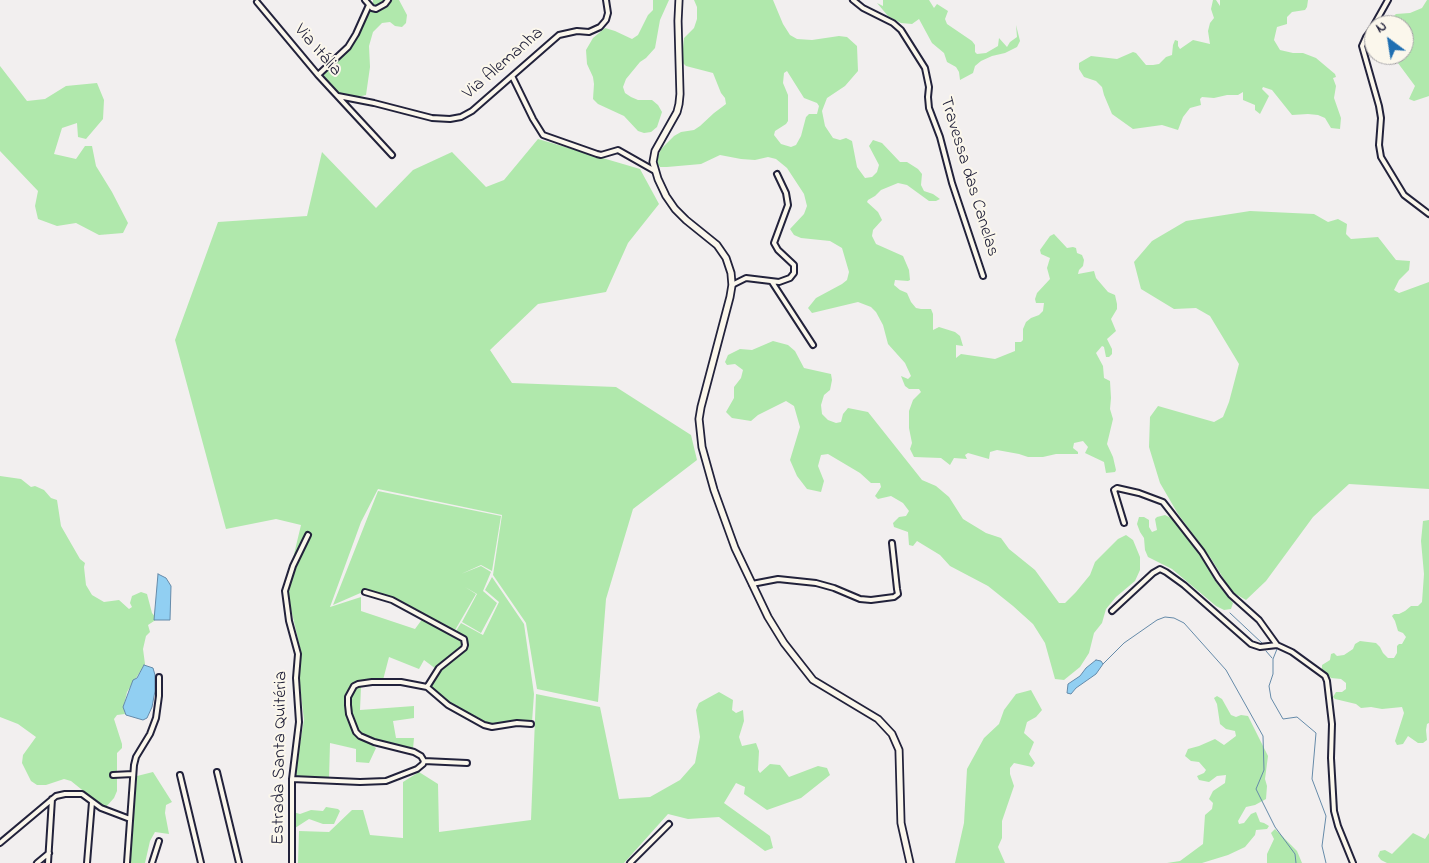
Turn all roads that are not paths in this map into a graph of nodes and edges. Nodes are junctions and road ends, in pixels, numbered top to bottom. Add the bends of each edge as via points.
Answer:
1 (364, 0) edge
2 (388, 0) edge
3 (606, 0) edge
4 (679, 0) edge
5 (853, 0) edge
6 (1388, 0) edge
7 (257, 2) dead end
8 (369, 5) junction
9 (1380, 15) edge
10 (1367, 65) edge
11 (318, 75) junction
12 (512, 76) junction
13 (338, 96) junction
14 (392, 155) dead end
15 (655, 171) junction
16 (777, 174) dead end
17 (1429, 214) edge
18 (983, 276) dead end
19 (772, 282) junction
20 (732, 285) junction
21 (813, 345) dead end
22 (1124, 523) dead end
23 (308, 535) dead end
24 (892, 544) dead end
25 (752, 584) junction
26 (365, 592) dead end
27 (1112, 612) dead end
28 (1277, 645) junction
29 (159, 677) dead end
30 (427, 687) junction
31 (532, 724) dead end
32 (424, 761) junction
33 (468, 763) dead end
34 (217, 772) dead end
35 (133, 774) junction
36 (113, 775) dead end
37 (180, 775) dead end
38 (292, 779) junction
39 (52, 799) junction
40 (92, 802) junction
41 (130, 819) junction
42 (669, 824) dead end
43 (159, 841) dead end
44 (0, 843) edge
45 (49, 853) junction
46 (37, 863) edge
47 (48, 863) edge
48 (87, 863) edge
49 (127, 863) edge
50 (152, 863) edge
51 (201, 863) edge
52 (239, 863) edge
53 (292, 863) edge
54 (630, 863) edge
55 (910, 863) edge
56 (1353, 863) edge

1 - 8 street
2 - 8 street via 376,9
3 - 12 street, Via Alemanha via 608,13 600,27 589,32 560,35
4 - 15 main road via 679,104 655,151
5 - 18 street, Travessa das Canelas via 901,30 925,68 929,87 928,108
6 - 9 street
7 - 11 street, Via Itália
8 - 11 street via 348,47
10 - 17 street via 1381,118 1381,157 1404,195
11 - 13 street, Via Itália
12 - 13 street, Via Alemanha via 472,110 450,119 432,118
12 - 15 street via 543,135 596,154 618,150
13 - 14 street, Via Itália
15 - 20 main road via 675,209 722,251 729,265
16 - 19 street via 788,206 774,243 794,265 794,270 790,278
19 - 20 street via 746,278
19 - 21 street
20 - 25 main road via 701,407 700,433 720,509
22 - 28 street via 1114,490 1117,488 1163,502 1231,596 1259,620
23 - 38 street, Estrada Santa Quitéria via 285,591 298,654 299,722
24 - 25 street via 896,596 860,599 816,583 778,579
25 - 55 main road via 775,630 808,675 878,719 892,734 899,750 901,823
26 - 30 street via 392,600 464,639 464,648 439,668
27 - 28 street via 1160,569 1184,585 1251,644 1260,648
28 - 56 street via 1324,674 1328,681 1334,811
29 - 35 street via 156,718 136,757
30 - 31 street via 448,705 484,725
30 - 32 street via 401,682 358,684 351,690 348,705 352,724 360,736 414,752
32 - 33 street
32 - 38 street via 417,769 386,781
34 - 52 street
35 - 36 street
35 - 41 street
37 - 51 street
38 - 53 street, Estrada Santa Quitéria
39 - 40 street via 65,794 82,794
39 - 44 street
39 - 45 street
40 - 41 street
40 - 48 street
41 - 49 street
42 - 54 street
43 - 50 street
45 - 46 street
45 - 47 street

